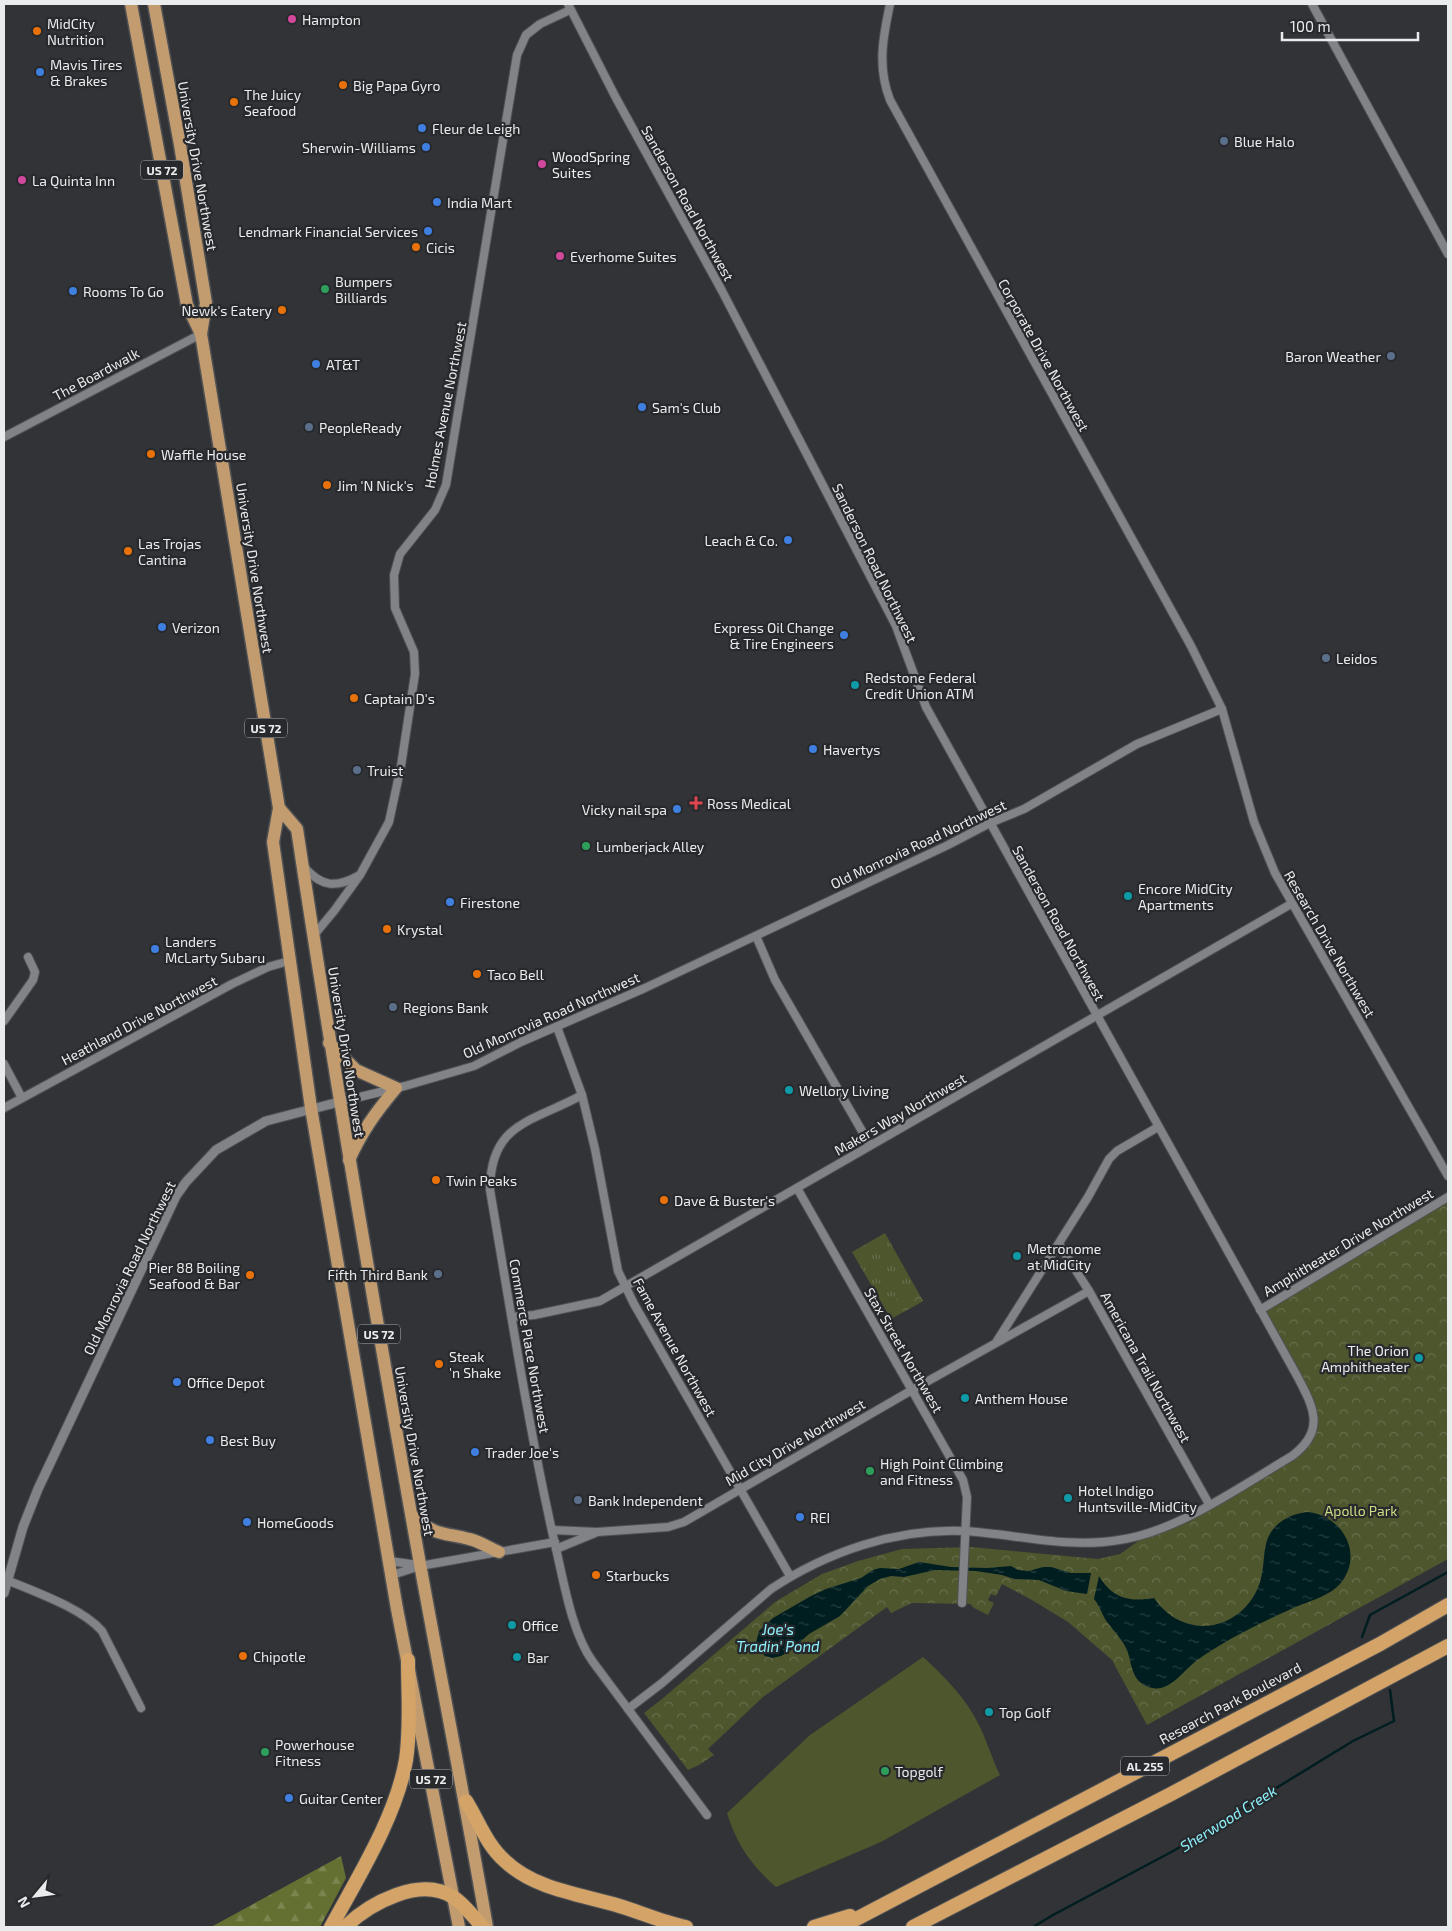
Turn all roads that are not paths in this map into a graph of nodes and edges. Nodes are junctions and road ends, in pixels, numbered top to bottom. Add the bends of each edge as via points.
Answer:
1 (131, 4) edge
2 (154, 4) edge
3 (890, 4) edge
4 (1312, 4) edge
5 (569, 7) edge
6 (1448, 254) edge
7 (201, 334) junction
8 (4, 437) edge
9 (1222, 709) junction
10 (279, 808) junction
11 (990, 823) junction
12 (303, 866) junction
13 (360, 875) junction
14 (1291, 904) junction
15 (314, 935) junction
16 (756, 936) junction
17 (28, 957) dead end
18 (289, 961) junction
19 (1096, 1016) junction
20 (4, 1021) edge
21 (557, 1027) junction
22 (330, 1043) junction
23 (4, 1064) edge
24 (396, 1088) junction
25 (582, 1095) junction
26 (22, 1098) junction
27 (340, 1102) junction
28 (4, 1108) edge
29 (311, 1108) junction
30 (1158, 1127) junction
31 (870, 1145) junction
32 (349, 1160) junction
33 (1448, 1176) edge
34 (797, 1188) junction
35 (1448, 1197) edge
36 (1058, 1244) junction
37 (625, 1286) junction
38 (1089, 1291) junction
39 (1260, 1310) junction
40 (512, 1317) junction
41 (996, 1342) junction
42 (912, 1390) junction
43 (740, 1489) junction
44 (1209, 1504) junction
45 (412, 1516) junction
46 (552, 1530) junction
47 (965, 1531) junction
48 (597, 1532) junction
49 (555, 1545) junction
50 (499, 1552) junction
51 (389, 1561) junction
52 (420, 1566) junction
53 (392, 1575) junction
54 (790, 1576) junction
55 (7, 1580) junction
56 (4, 1593) edge
57 (962, 1604) dead end
58 (1448, 1605) edge
59 (1448, 1646) edge
60 (408, 1660) junction
61 (141, 1708) dead end
62 (628, 1709) junction
63 (466, 1801) junction
64 (707, 1815) dead end
65 (454, 1898) junction
66 (884, 1905) junction
67 (926, 1922) edge
68 (331, 1927) edge
69 (345, 1927) edge
70 (459, 1927) edge
71 (485, 1927) edge
72 (686, 1927) edge
73 (814, 1927) edge
74 (841, 1927) edge
75 (913, 1927) edge

1 - 7 highway, University Drive Northwest / US 72 via 187,305
2 - 7 highway, University Drive Northwest / US 72 via 206,303
3 - 9 street, Corporate Drive Northwest via 881,64 890,100 1191,646
4 - 6 street
5 - 11 street, Sanderson Road Northwest via 721,289 896,626 926,707
5 - 13 street, Holmes Avenue Northwest via 526,35 517,55 446,486 435,510 400,554 394,575 395,608 414,652 415,674 389,822
7 - 8 street, The Boardwalk
7 - 10 highway, University Drive Northwest / US 72
9 - 11 street, Old Monrovia Road Northwest via 1137,744 1024,809
9 - 14 street, Research Drive Northwest via 1254,822
10 - 12 highway, University Drive Northwest / US 72 via 297,829
10 - 18 highway, University Drive Northwest / US 72 via 273,842
11 - 16 street, Old Monrovia Road Northwest
11 - 19 street, Sanderson Road Northwest
12 - 13 street via 317,880 327,884 340,884
12 - 15 highway, University Drive Northwest / US 72
13 - 15 street, Holmes Avenue Northwest
14 - 19 street, Makers Way Northwest
14 - 33 street, Research Drive Northwest
15 - 22 highway, University Drive Northwest / US 72
16 - 21 street, Old Monrovia Road Northwest
16 - 31 street via 775,980
17 - 20 street via 35,972 33,980
18 - 26 street, Heathland Drive Northwest via 232,984
18 - 29 highway, University Drive Northwest / US 72
19 - 30 street, Sanderson Road Northwest
19 - 31 street, Makers Way Northwest
21 - 24 street, Old Monrovia Road Northwest via 474,1066
21 - 25 street, Fame Avenue Northwest
22 - 24 highway via 356,1070
22 - 27 highway, University Drive Northwest / US 72
23 - 26 street
24 - 27 street, Old Monrovia Road Northwest
24 - 32 highway via 369,1122
25 - 37 street, Fame Avenue Northwest via 618,1271
25 - 40 street, Commerce Place Northwest via 523,1124 506,1137 494,1154 490,1190
26 - 28 street, Heathland Drive Northwest
27 - 29 street, Old Monrovia Road Northwest
27 - 32 highway, University Drive Northwest / US 72
29 - 51 highway, University Drive Northwest / US 72
29 - 55 street, Old Monrovia Road Northwest via 266,1121 216,1150 176,1196 38,1489
30 - 36 street, Mid City Drive Northwest via 1117,1150 1109,1159
30 - 39 street, Sanderson Road Northwest
31 - 34 street, Makers Way Northwest
32 - 45 highway, University Drive Northwest / US 72
34 - 37 street, Makers Way Northwest
34 - 42 street, Stax Street Northwest
35 - 39 street, Amphitheater Drive Northwest
36 - 38 street, Americana Trail Northwest
36 - 41 street, Mid City Drive Northwest
37 - 40 street, Makers Way Northwest via 600,1301
37 - 43 street, Fame Avenue Northwest
38 - 41 street, Mid City Drive Northwest
38 - 44 street, Americana Trail Northwest
39 - 44 street, Sanderson Road Northwest via 1312,1404 1312,1435 1304,1448
40 - 46 street, Commerce Place Northwest
41 - 42 street, Mid City Drive Northwest
42 - 43 street, Mid City Drive Northwest
42 - 47 street, Stax Street Northwest via 963,1480
43 - 48 street, Mid City Drive Northwest via 677,1525
43 - 54 street, Fame Avenue Northwest
44 - 47 street, Sanderson Road Northwest via 1182,1520 1135,1538 1102,1542 1060,1543
45 - 50 highway via 436,1533 471,1539
45 - 52 highway, University Drive Northwest / US 72
46 - 48 street, Mid City Drive Northwest
46 - 49 street, Commerce Place Northwest
47 - 54 street, Sanderson Road Northwest via 876,1541
47 - 57 street, Stax Street Northwest
48 - 49 street, Mid City Drive Northwest
49 - 50 street, Mid City Drive Northwest
49 - 62 street, Commerce Place Northwest via 580,1641
50 - 52 street, Mid City Drive Northwest
51 - 52 street
51 - 53 highway, University Drive Northwest / US 72
52 - 53 street
52 - 63 highway, University Drive Northwest / US 72
53 - 60 highway, University Drive Northwest / US 72
54 - 62 street, Sanderson Road Northwest
55 - 56 street, Old Monrovia Road Northwest
55 - 61 street via 94,1621
58 - 66 highway, Research Park Boulevard / AL 255
59 - 67 highway, AL 255
60 - 65 highway, University Drive Northwest / US 72
60 - 68 highway via 409,1731 400,1783 370,1856
62 - 64 street, Commerce Place Northwest
63 - 71 highway, University Drive Northwest / US 72
63 - 72 highway via 494,1850 521,1874 561,1890
65 - 69 highway via 426,1890 408,1892 388,1898
65 - 70 highway, University Drive Northwest / US 72
65 - 71 highway
66 - 73 highway
66 - 74 highway, Research Park Boulevard / AL 255
67 - 75 highway, AL 255

